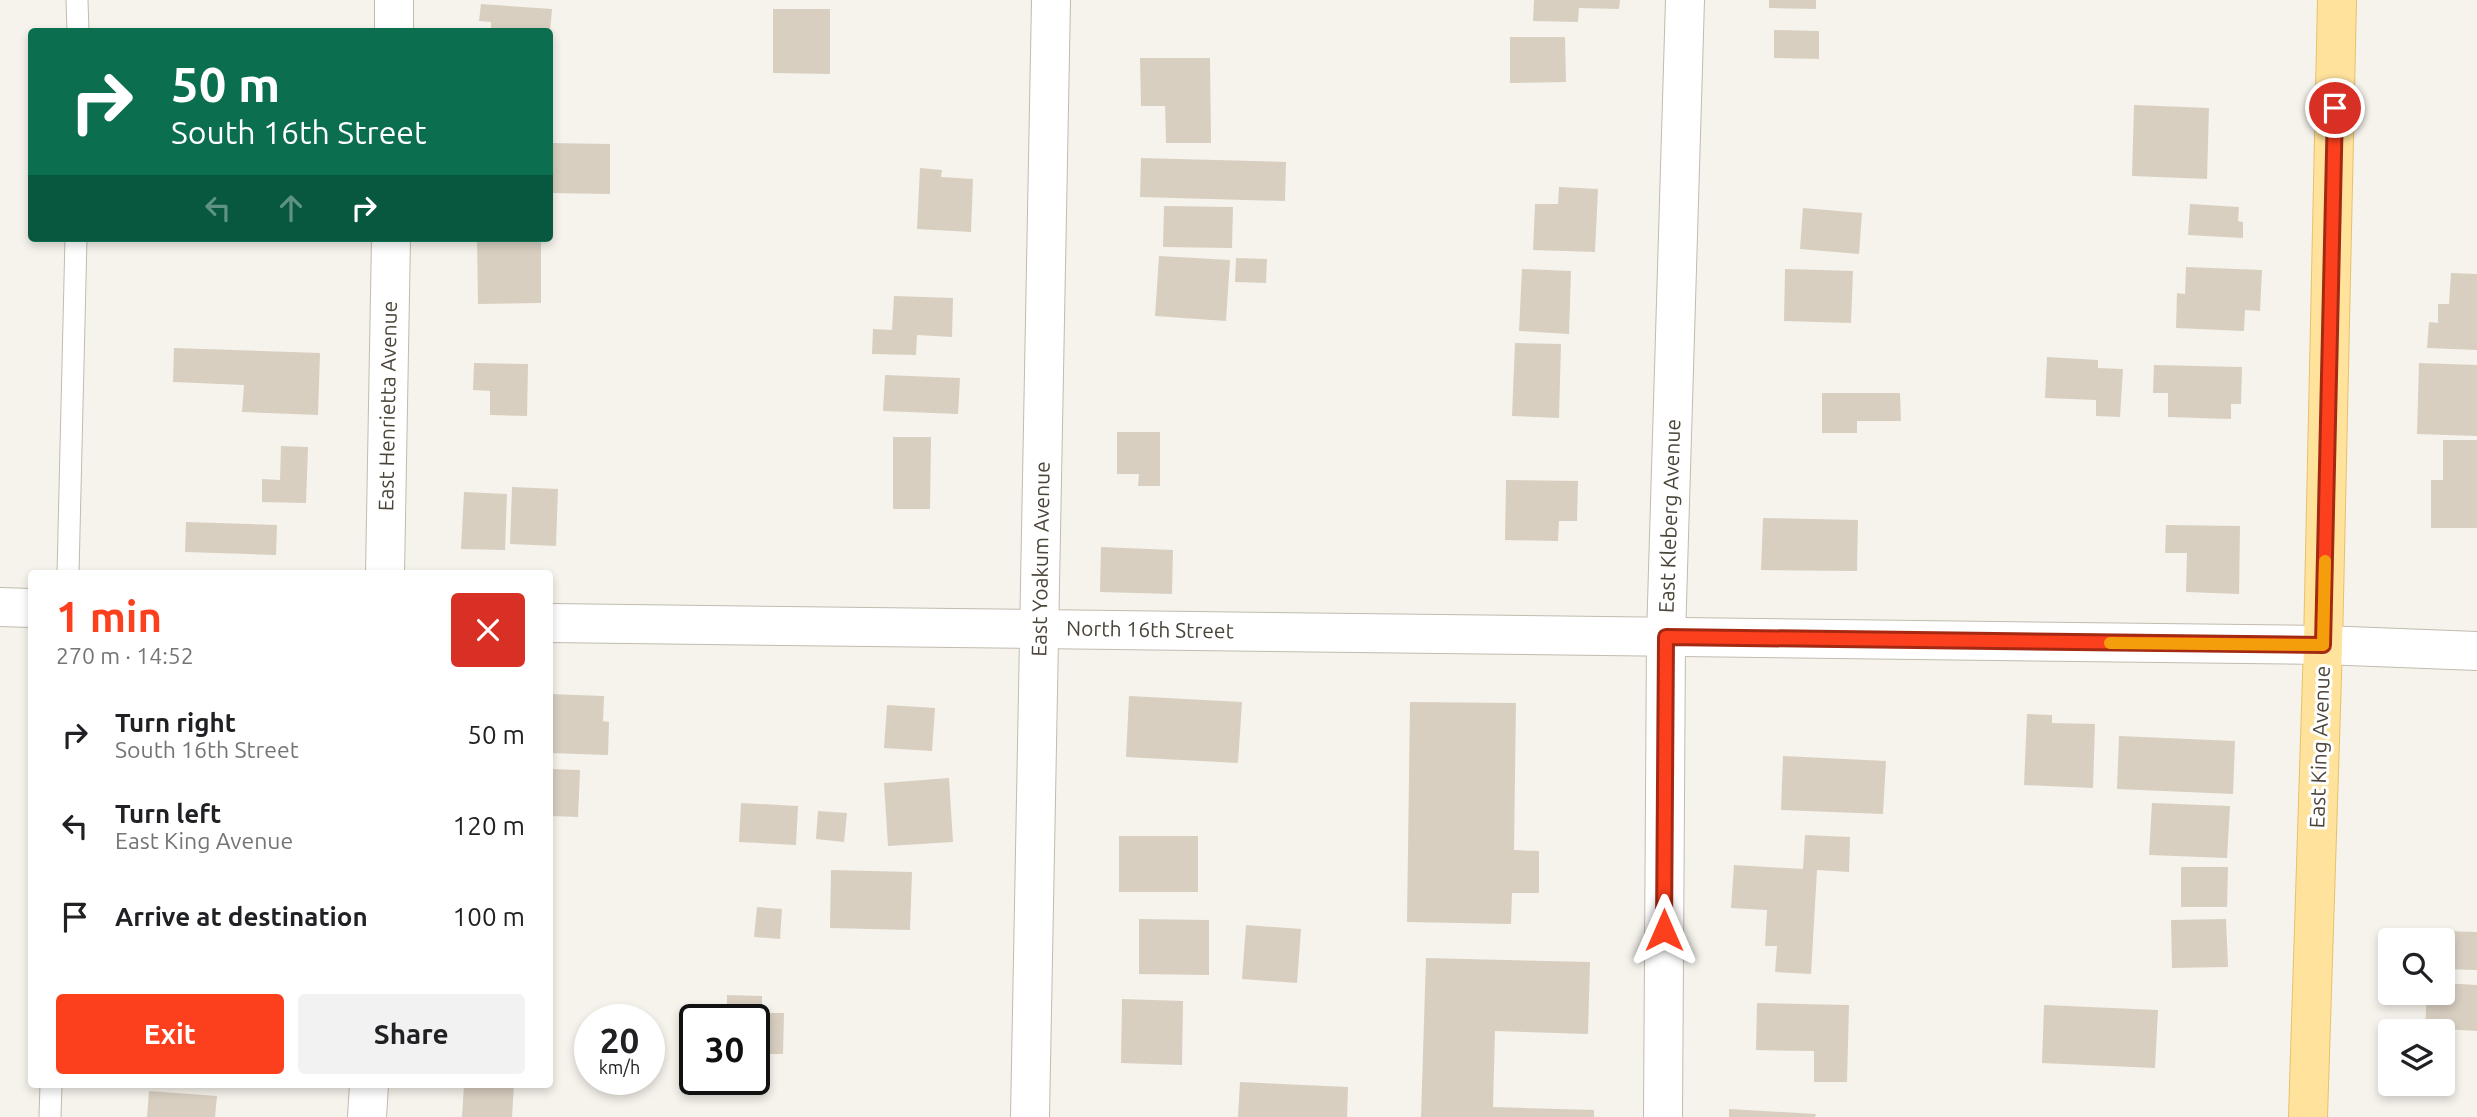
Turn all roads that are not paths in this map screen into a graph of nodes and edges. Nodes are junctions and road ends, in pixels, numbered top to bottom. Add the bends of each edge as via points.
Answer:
1 (77, 0) edge
2 (394, 0) edge
3 (1051, 0) edge
4 (1685, 0) edge
5 (2337, 0) edge
6 (78, 28) edge
7 (394, 28) edge
8 (76, 242) edge
9 (391, 242) edge
10 (68, 570) edge
11 (386, 570) edge
12 (0, 607) edge
13 (28, 608) edge
14 (553, 623) edge
15 (1040, 629) junction
16 (1666, 637) junction
17 (2323, 645) junction
18 (2477, 651) edge
19 (51, 1088) edge
20 (369, 1088) edge
21 (51, 1117) edge
22 (368, 1117) edge
23 (1030, 1117) edge
24 (1663, 1117) edge
25 (2308, 1117) edge

1 - 6 lane
2 - 7 street
3 - 15 street, East Yoakum Avenue
4 - 16 street, East Kleberg Avenue
5 - 17 main road, East King Avenue
8 - 10 lane
9 - 11 street, East Henrietta Avenue
12 - 13 street
14 - 15 street, North 16th Street
15 - 16 street, North 16th Street
15 - 23 street, East Yoakum Avenue
16 - 17 street, North 16th Street
16 - 24 street, East Kleberg Avenue
17 - 18 street, North 16th Street
17 - 25 main road, East King Avenue
19 - 21 lane
20 - 22 street

